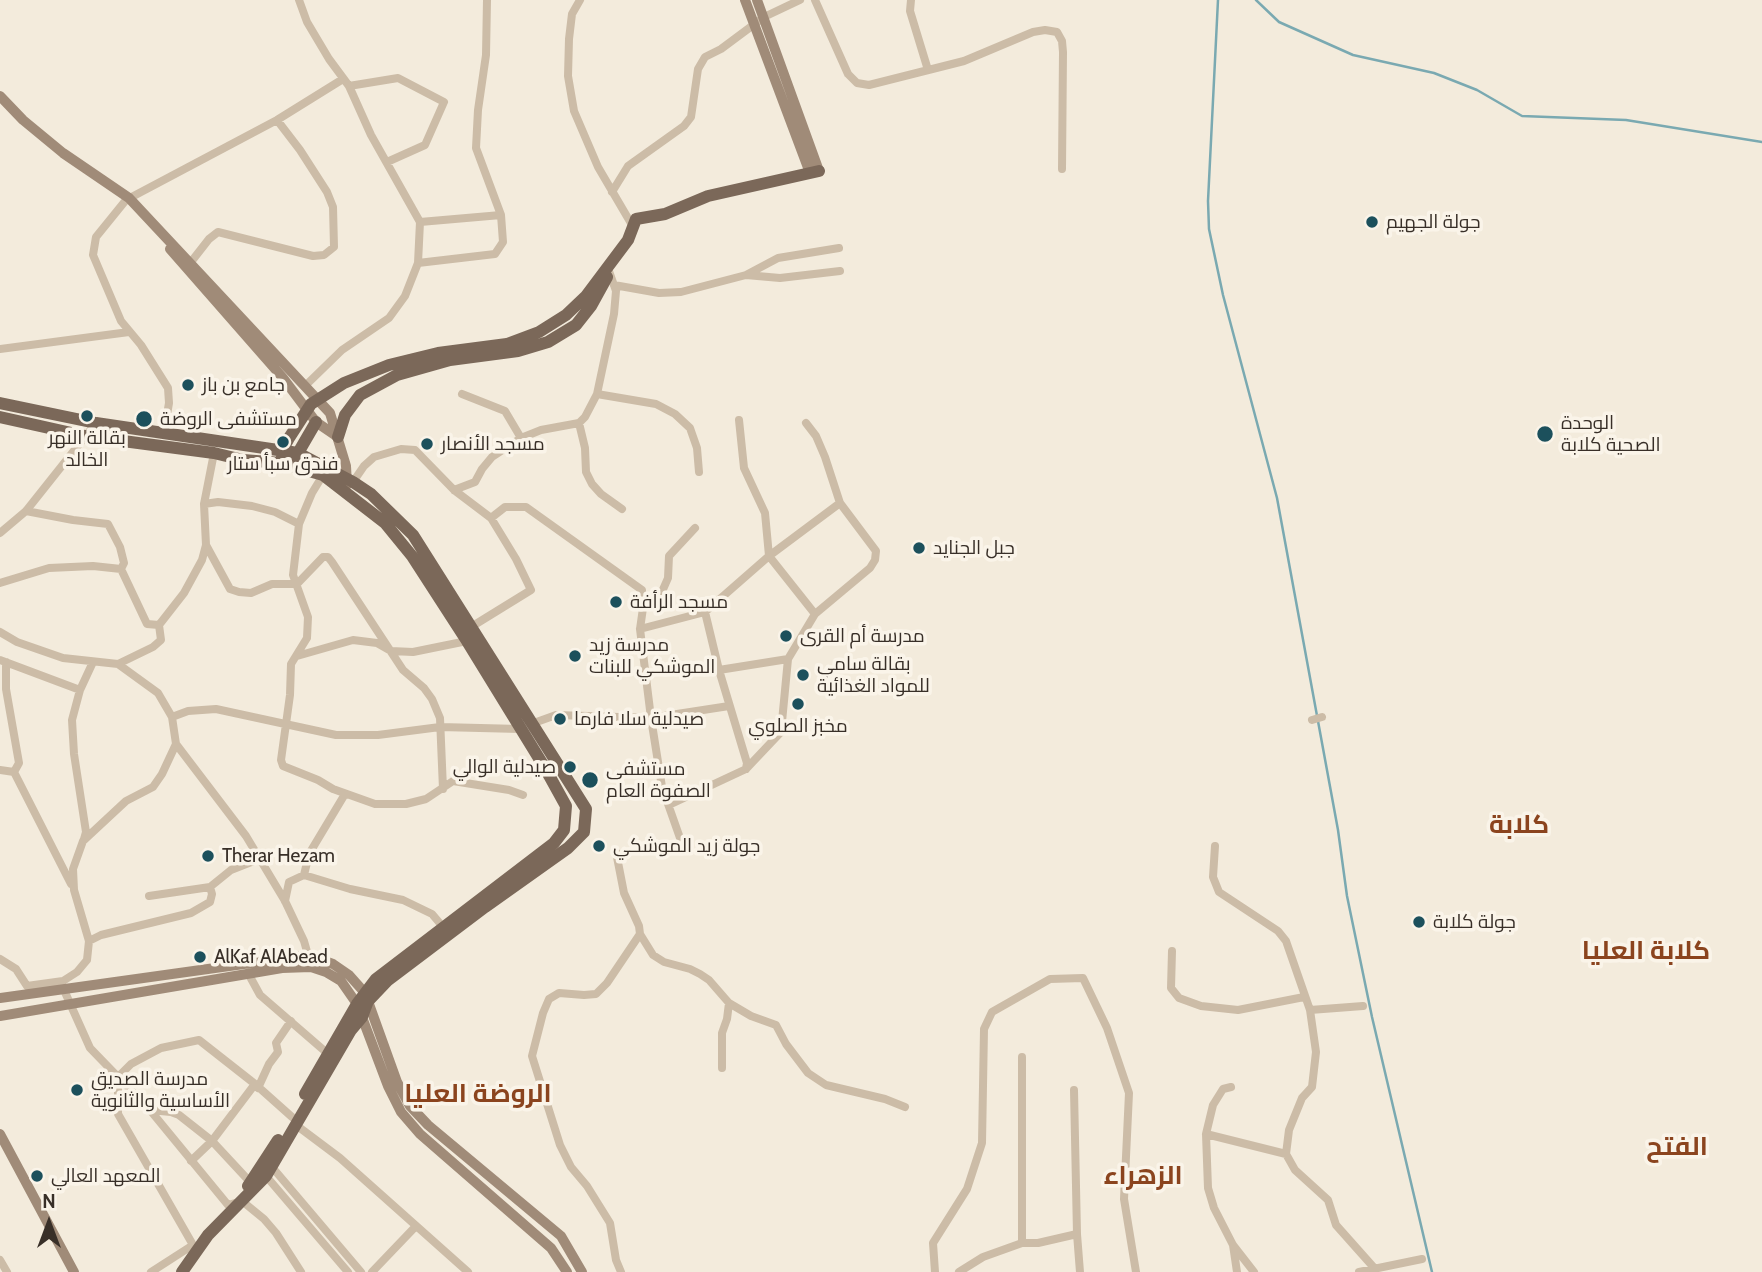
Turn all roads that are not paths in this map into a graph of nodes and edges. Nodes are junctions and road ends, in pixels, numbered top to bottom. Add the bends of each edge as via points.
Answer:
1 (299, 0) edge
2 (487, 0) edge
3 (580, 0) edge
4 (745, 0) edge
5 (757, 0) edge
6 (800, 0) edge
7 (815, 0) edge
8 (911, 0) edge
9 (764, 17) junction
10 (754, 26) junction
11 (928, 70) junction
12 (343, 79) junction
13 (349, 86) junction
14 (0, 96) edge
15 (277, 120) junction
16 (387, 162) junction
17 (1062, 169) dead end
18 (815, 172) junction
19 (612, 192) junction
20 (127, 199) junction
21 (501, 215) junction
22 (421, 222) junction
23 (632, 225) junction
24 (839, 248) dead end
25 (191, 262) junction
26 (418, 263) junction
27 (607, 267) junction
28 (840, 271) dead end
29 (746, 275) junction
30 (614, 285) junction
31 (129, 332) junction
32 (0, 349) edge
33 (305, 386) junction
34 (462, 394) dead end
35 (597, 394) junction
36 (316, 399) junction
37 (0, 403) edge
38 (308, 409) junction
39 (0, 416) edge
40 (739, 420) dead end
41 (316, 422) junction
42 (579, 422) junction
43 (96, 423) junction
44 (806, 423) dead end
45 (164, 432) junction
46 (85, 436) junction
47 (338, 437) junction
48 (521, 438) junction
49 (214, 453) junction
50 (298, 453) junction
51 (282, 457) junction
52 (297, 467) junction
53 (699, 472) dead end
54 (323, 475) junction
55 (350, 480) junction
56 (454, 490) junction
57 (348, 495) junction
58 (840, 503) junction
59 (204, 504) junction
60 (622, 509) dead end
61 (26, 511) junction
62 (491, 518) junction
63 (299, 524) junction
64 (695, 528) dead end
65 (0, 533) edge
66 (206, 545) junction
67 (769, 556) junction
68 (121, 569) junction
69 (0, 583) edge
70 (297, 584) junction
71 (643, 608) junction
72 (705, 612) junction
73 (815, 614) junction
74 (159, 625) junction
75 (471, 627) junction
76 (640, 629) junction
77 (0, 632) edge
78 (467, 641) junction
79 (391, 651) junction
80 (297, 656) junction
81 (788, 659) junction
82 (3, 661) edge
83 (93, 662) junction
84 (118, 664) junction
85 (719, 670) junction
86 (80, 691) junction
87 (729, 706) junction
88 (172, 718) junction
89 (651, 718) junction
90 (1322, 718) dead end
91 (1312, 720) dead end
92 (286, 723) junction
93 (440, 727) junction
94 (526, 727) junction
95 (176, 744) junction
96 (746, 769) junction
97 (0, 770) edge
98 (14, 772) junction
99 (443, 789) junction
100 (345, 794) junction
101 (523, 795) dead end
102 (669, 805) junction
103 (680, 838) dead end
104 (83, 841) junction
105 (1215, 846) dead end
106 (616, 852) dead end
107 (259, 859) junction
108 (304, 875) junction
109 (210, 887) junction
110 (74, 890) junction
111 (149, 896) dead end
112 (285, 901) junction
113 (443, 927) junction
114 (640, 934) junction
115 (89, 941) junction
116 (1172, 951) dead end
117 (308, 955) junction
118 (0, 959) edge
119 (248, 973) junction
120 (33, 990) junction
121 (64, 990) junction
122 (1304, 997) junction
123 (0, 998) edge
124 (363, 999) junction
125 (729, 1003) junction
126 (71, 1005) junction
127 (1363, 1006) dead end
128 (1310, 1010) junction
129 (0, 1016) edge
130 (362, 1017) junction
131 (291, 1021) junction
132 (327, 1053) junction
133 (1023, 1057) dead end
134 (722, 1068) dead end
135 (118, 1077) junction
136 (256, 1086) junction
137 (1231, 1087) dead end
138 (1074, 1090) dead end
139 (905, 1107) dead end
140 (150, 1110) junction
141 (294, 1121) junction
142 (0, 1134) edge
143 (1206, 1134) junction
144 (212, 1141) junction
145 (1286, 1154) junction
146 (191, 1161) junction
147 (269, 1172) junction
148 (251, 1183) junction
149 (242, 1201) junction
150 (228, 1205) junction
151 (416, 1226) junction
152 (1077, 1234) junction
153 (1023, 1243) junction
154 (1233, 1245) junction
155 (1422, 1259) dead end
156 (0, 1260) edge
157 (1376, 1270) junction
158 (7, 1272) edge
159 (74, 1272) edge
160 (151, 1272) edge
161 (175, 1272) edge
162 (182, 1272) edge
163 (301, 1272) edge
164 (348, 1272) edge
165 (361, 1272) edge
166 (372, 1272) edge
167 (468, 1272) edge
168 (567, 1272) edge
169 (582, 1272) edge
170 (621, 1272) edge
171 (935, 1272) edge
172 (958, 1272) edge
173 (1080, 1272) edge
174 (1136, 1272) edge
175 (1237, 1272) edge
176 (1254, 1272) edge
177 (1359, 1272) edge

1 - 12 street via 307,22
2 - 21 street via 476,148
3 - 19 street via 572,14 568,76 574,111
4 - 10 main road
5 - 9 main road
6 - 9 street
7 - 11 street via 837,54 857,83 869,85
8 - 11 street via 909,11
9 - 10 street
9 - 18 main road
10 - 18 main road
10 - 19 street via 705,57 698,69 691,117 628,166
11 - 17 street via 964,61 1033,32 1057,32 1063,52
12 - 13 street
12 - 15 street
13 - 16 street
13 - 16 street via 398,78 444,102 425,145
14 - 20 main road via 23,121
15 - 20 street
15 - 25 street via 327,192 333,207 334,247 313,256 218,232
16 - 22 street
18 - 23 main road via 708,196 665,214 636,219
19 - 23 street
20 - 25 main road
20 - 31 street via 96,237 93,256
20 - 38 main road
21 - 22 street
21 - 26 street via 503,242 495,254
22 - 26 street
23 - 27 main road via 628,240
24 - 29 street via 778,258
25 - 33 main road
26 - 33 street via 405,296 389,318 342,350
27 - 30 street
27 - 36 main road via 586,296 539,332 507,344 389,365
27 - 47 main road via 606,282 576,325 548,342 517,352 450,360 397,375 360,395 345,415
28 - 29 street via 780,278
29 - 30 street via 681,292
30 - 35 street via 614,314
31 - 32 street
31 - 45 street via 167,388
33 - 36 main road
34 - 48 street via 505,411
35 - 42 street
35 - 53 street via 656,404 675,414 690,428
36 - 38 main road
36 - 47 main road via 330,413
37 - 43 main road
38 - 41 main road
38 - 51 main road
39 - 46 main road
40 - 67 street via 744,468 765,513
41 - 47 main road
41 - 50 main road
42 - 48 street
42 - 60 street via 586,472 601,494
43 - 45 main road
43 - 46 street
44 - 58 street via 825,457
45 - 51 main road
46 - 49 main road
46 - 61 street
47 - 55 main road
48 - 56 street via 492,457 475,482
49 - 51 main road via 243,460
49 - 59 street
50 - 51 main road
50 - 52 main road
50 - 55 main road
51 - 52 main road
52 - 54 main road
54 - 57 main road
54 - 63 street
55 - 56 street via 374,457 415,450
55 - 57 main road
55 - 75 main road via 413,535
56 - 62 street
57 - 78 main road via 385,523 412,555
58 - 67 street
58 - 73 street via 876,551 875,560
59 - 63 street via 252,506
59 - 66 street
61 - 65 street
61 - 68 street via 108,524 120,547
62 - 71 street via 505,507 526,507 642,590
62 - 75 street via 531,590
63 - 70 street via 293,575
64 - 71 street via 669,556 668,578 661,594
66 - 70 street via 230,589 251,593 272,584
66 - 74 street via 184,593
67 - 72 street
67 - 73 street
68 - 69 street via 49,568
68 - 74 street via 148,624
70 - 79 street via 328,557
70 - 80 street via 308,617 307,638
71 - 76 street
72 - 76 street
72 - 85 street
73 - 81 street
74 - 84 street via 160,640 153,647
75 - 94 main road
76 - 89 street
77 - 83 street via 64,658
78 - 79 street via 413,652
78 - 94 main road
79 - 80 street via 377,643 353,640
79 - 93 street via 432,699
80 - 92 street via 291,664
81 - 85 street
81 - 96 street via 781,732
82 - 86 street
82 - 98 street via 18,747 19,763
83 - 84 street
83 - 86 street
84 - 88 street via 158,693
85 - 87 street
86 - 104 street via 72,720 86,832
87 - 89 street
87 - 96 street
88 - 92 street via 188,711 216,709
88 - 95 street
89 - 94 street via 556,715
89 - 102 street
90 - 91 street
92 - 93 street via 350,735
92 - 100 street via 282,766
93 - 94 street
93 - 99 street
94 - 113 main road via 566,806 564,830 554,843
94 - 124 main road via 586,809 584,832
95 - 104 street via 153,787 126,802
95 - 107 street
96 - 102 street
97 - 98 street
98 - 110 street
99 - 100 street via 426,799 390,805
99 - 101 street via 461,781
100 - 108 street via 309,854
102 - 103 street
104 - 110 street via 73,869
105 - 122 street via 1213,877 1219,892 1278,931 1286,941
106 - 114 street via 624,893
107 - 109 street via 231,870
107 - 112 street
108 - 112 street via 289,882
108 - 113 street via 403,900 432,914
109 - 111 street
109 - 115 street via 210,902 191,913
110 - 115 street
112 - 117 street
113 - 124 main road via 376,979
114 - 125 street via 653,955 700,974
114 - 170 street via 596,994 559,993 549,999 532,1056 560,1145 610,1223
115 - 120 street via 87,960 78,972
116 - 122 street via 1171,988 1179,998 1201,1006 1238,1010
117 - 121 main road
117 - 124 main road via 341,970
118 - 120 street
119 - 124 main road via 311,967 326,972
119 - 126 main road
119 - 131 street via 260,995
120 - 121 main road
120 - 123 main road
121 - 126 street
122 - 128 street
124 - 130 main road
124 - 132 main road
124 - 169 main road via 410,1106 561,1236
125 - 134 street via 722,1033
125 - 139 street via 776,1025 808,1073 826,1085
126 - 129 main road
126 - 135 street via 90,1048
127 - 128 street
128 - 145 street via 1316,1052 1312,1087 1302,1098 1289,1130
130 - 141 main road
130 - 168 main road via 401,1112 420,1134 551,1248
131 - 132 street
131 - 136 street
132 - 141 main road
133 - 153 street
135 - 136 street via 161,1048 197,1040
135 - 140 street
135 - 160 street via 118,1114 193,1245
136 - 141 street
136 - 144 street
137 - 143 street via 1223,1088 1213,1105
138 - 152 street
140 - 144 street via 179,1115
140 - 146 street
141 - 147 main road
141 - 148 main road
141 - 151 street
142 - 159 main road
143 - 145 street
143 - 154 street via 1208,1188
144 - 146 street
144 - 148 street
145 - 157 street via 1295,1170 1328,1200 1336,1226
146 - 150 street
147 - 149 main road
147 - 164 street
147 - 165 street
148 - 150 main road
149 - 150 street
149 - 162 main road via 208,1235
149 - 163 street via 276,1233
150 - 161 main road
151 - 166 street
151 - 167 street
152 - 153 street
152 - 173 street
153 - 172 street via 983,1257
154 - 175 street
154 - 176 street
155 - 157 street
156 - 158 street
157 - 177 street
171 - 174 street via 933,1243 967,1189 982,1143 984,1029 992,1012 1050,979 1083,978 1107,1028 1129,1093 1124,1199

